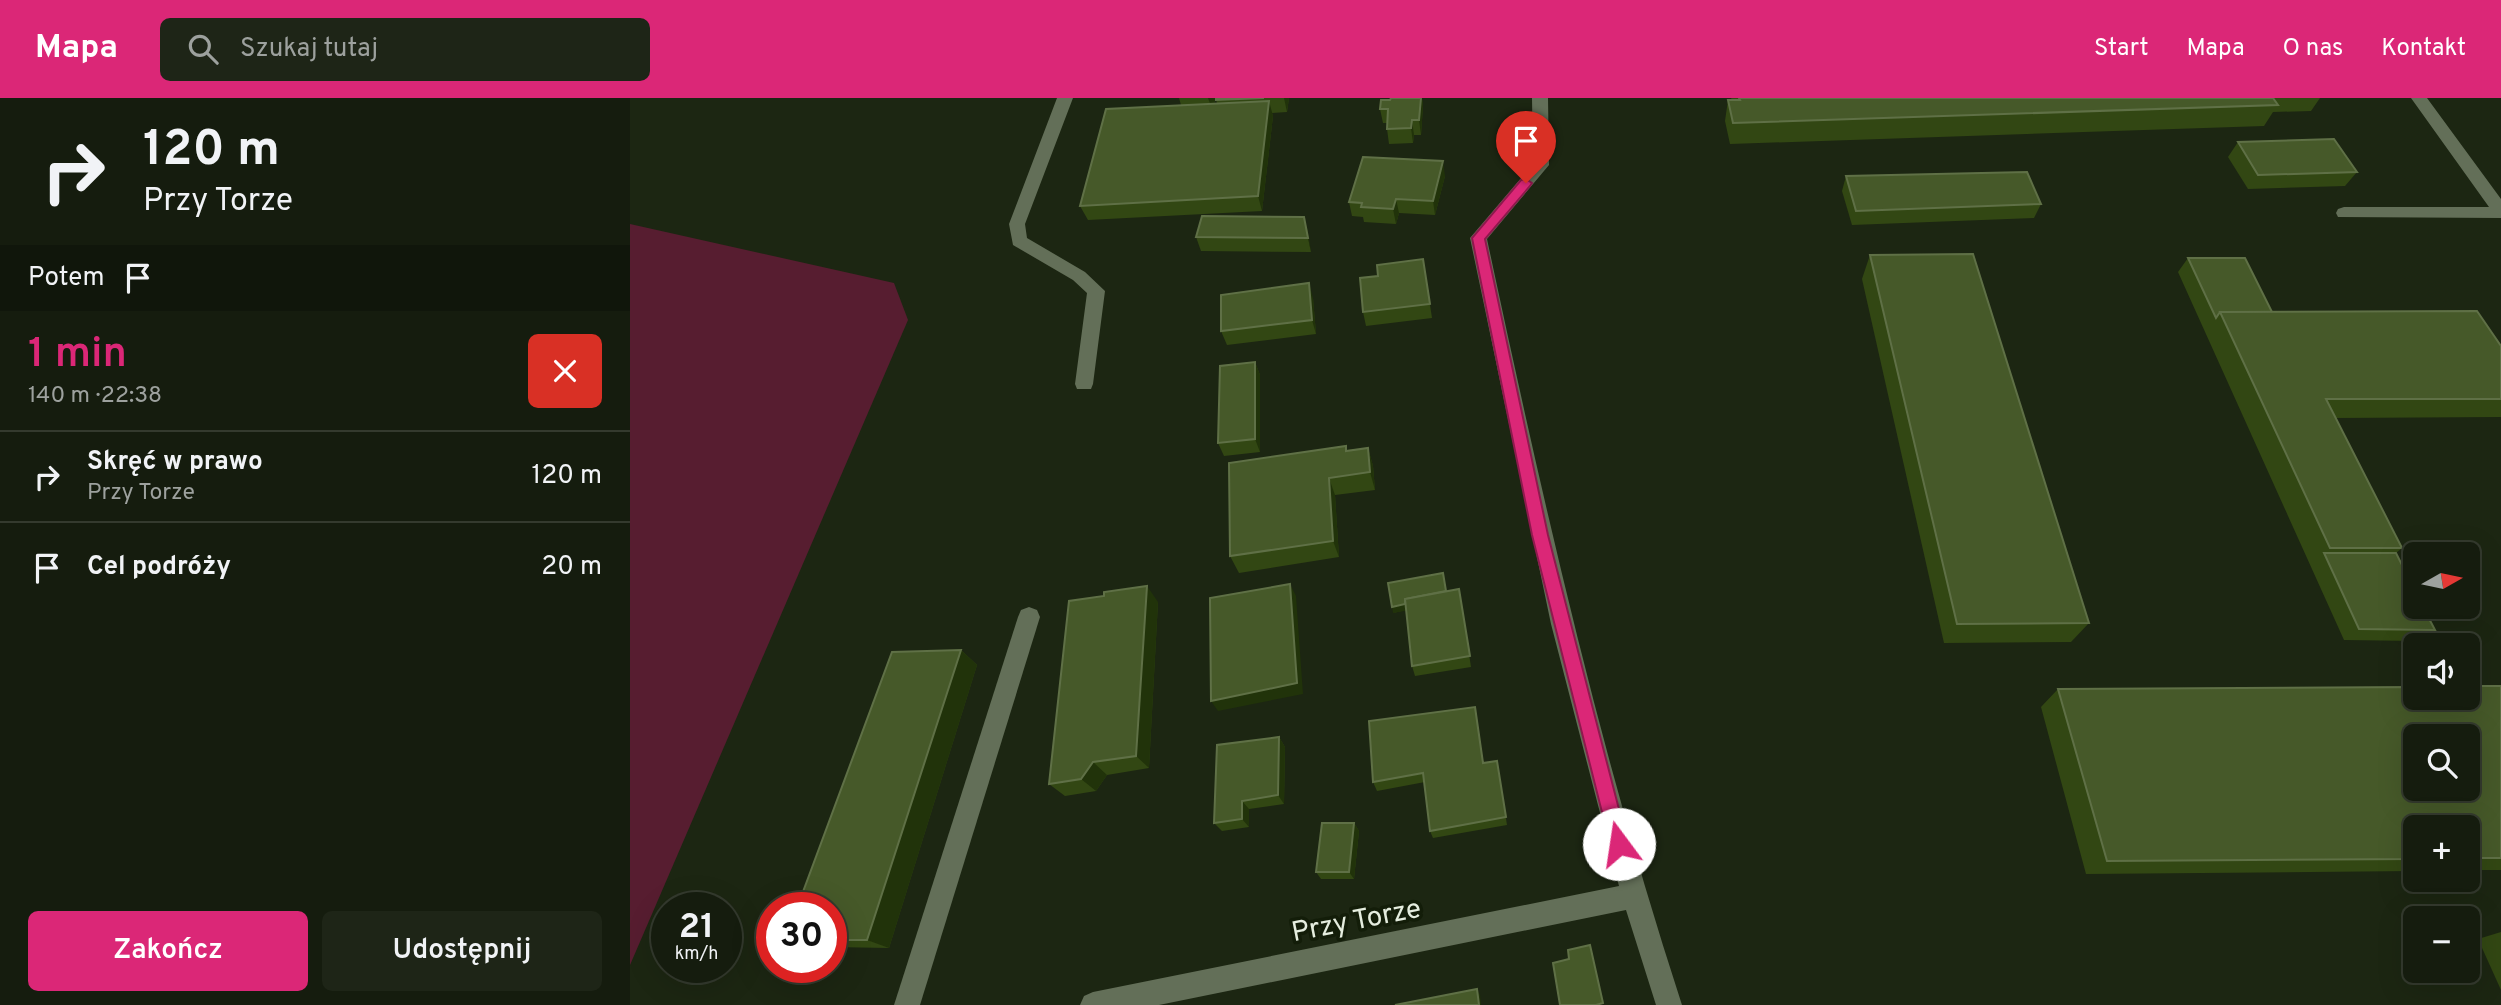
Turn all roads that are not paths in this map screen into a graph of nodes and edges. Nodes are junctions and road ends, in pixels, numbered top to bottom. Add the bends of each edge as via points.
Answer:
1 (1065, 98) edge
2 (1540, 98) edge
3 (2419, 98) edge
4 (2501, 211) edge
5 (2344, 213) dead end
6 (1084, 384) dead end
7 (1029, 617) dead end
8 (1632, 896) junction
9 (907, 1005) edge
10 (1093, 1005) edge
11 (1669, 1005) edge

1 - 6 street via 1017,223 1019,241 1096,290
2 - 8 street via 1542,164 1478,238 1540,535
3 - 4 street
4 - 5 street
7 - 9 street
8 - 10 street, Przy Torze
8 - 11 street

